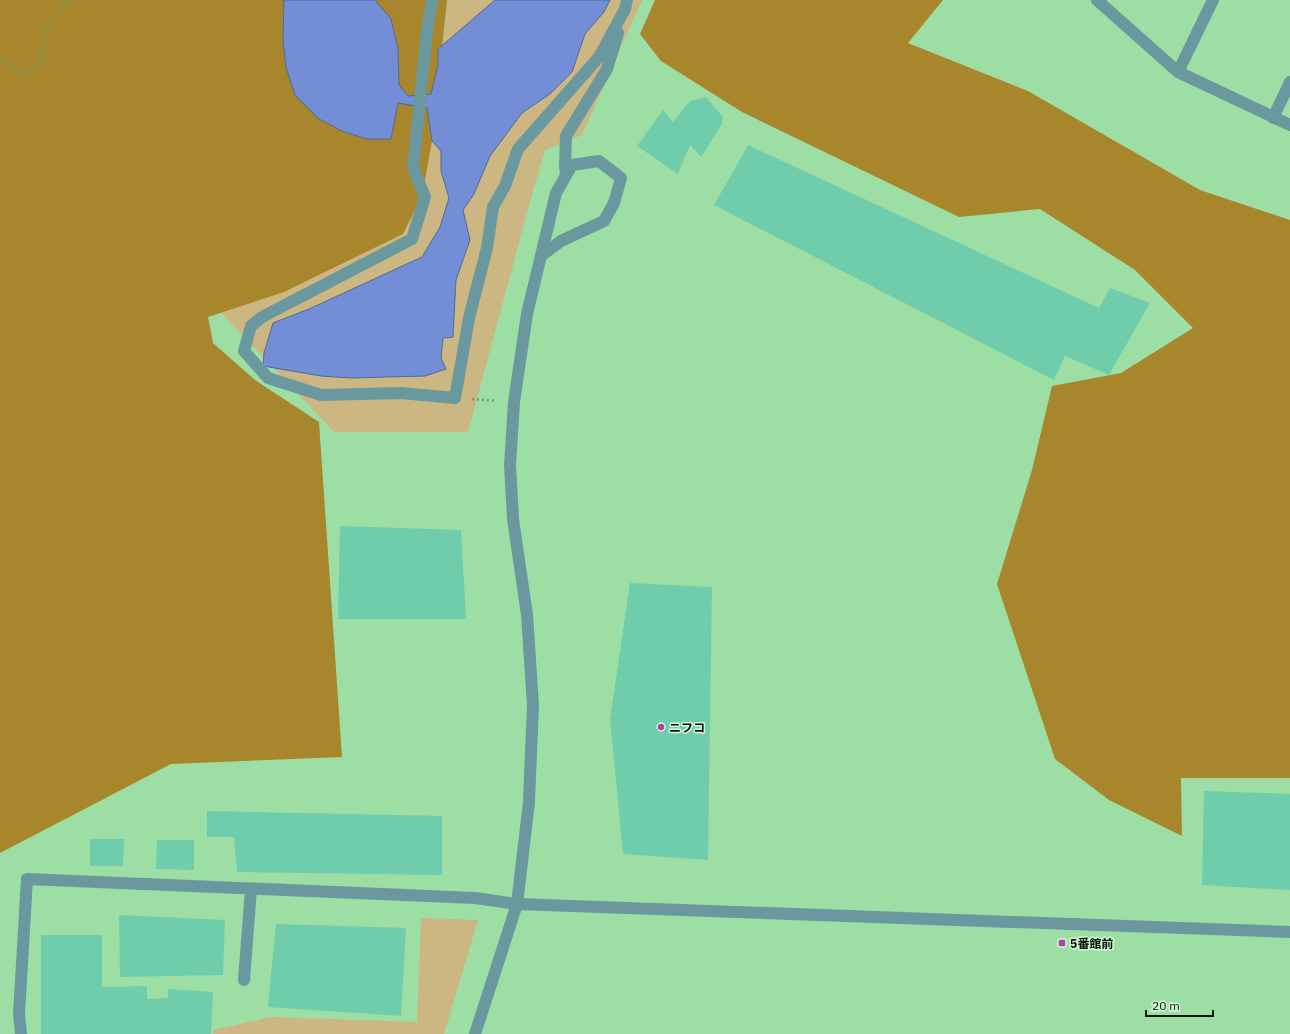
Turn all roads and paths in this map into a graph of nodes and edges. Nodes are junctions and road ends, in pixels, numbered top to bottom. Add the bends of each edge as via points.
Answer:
1 (74, 0) edge
2 (432, 0) edge
3 (1098, 0) edge
4 (1212, 0) edge
5 (626, 4) edge
6 (0, 59) edge
7 (1178, 72) junction
8 (1290, 82) edge
9 (1273, 118) junction
10 (1290, 125) edge
11 (566, 175) junction
12 (541, 256) junction
13 (455, 398) junction
14 (514, 402) junction
15 (251, 889) junction
16 (516, 904) junction
17 (1290, 932) edge
18 (244, 980) dead end
19 (21, 1034) edge
20 (475, 1034) edge

1 - 6 path via 66,2 47,29 41,62 28,74
2 - 13 street via 413,168 425,197 412,239 262,317 251,326 244,351 268,378 321,395 401,394
3 - 7 street
4 - 7 street
5 - 11 street via 607,69 566,136
5 - 13 street via 599,57 518,149 504,186 492,207 487,248 469,318
7 - 9 street
8 - 9 street
9 - 10 street
11 - 12 street via 556,193
11 - 12 street via 572,165 599,161 621,178 614,203 604,220 561,242
12 - 14 street via 527,314
13 - 14 path
14 - 16 street via 510,465 513,519 527,615 533,705 529,802
15 - 16 street via 475,898
15 - 18 street
15 - 19 street via 27,879 19,1014
16 - 17 street
16 - 20 street

